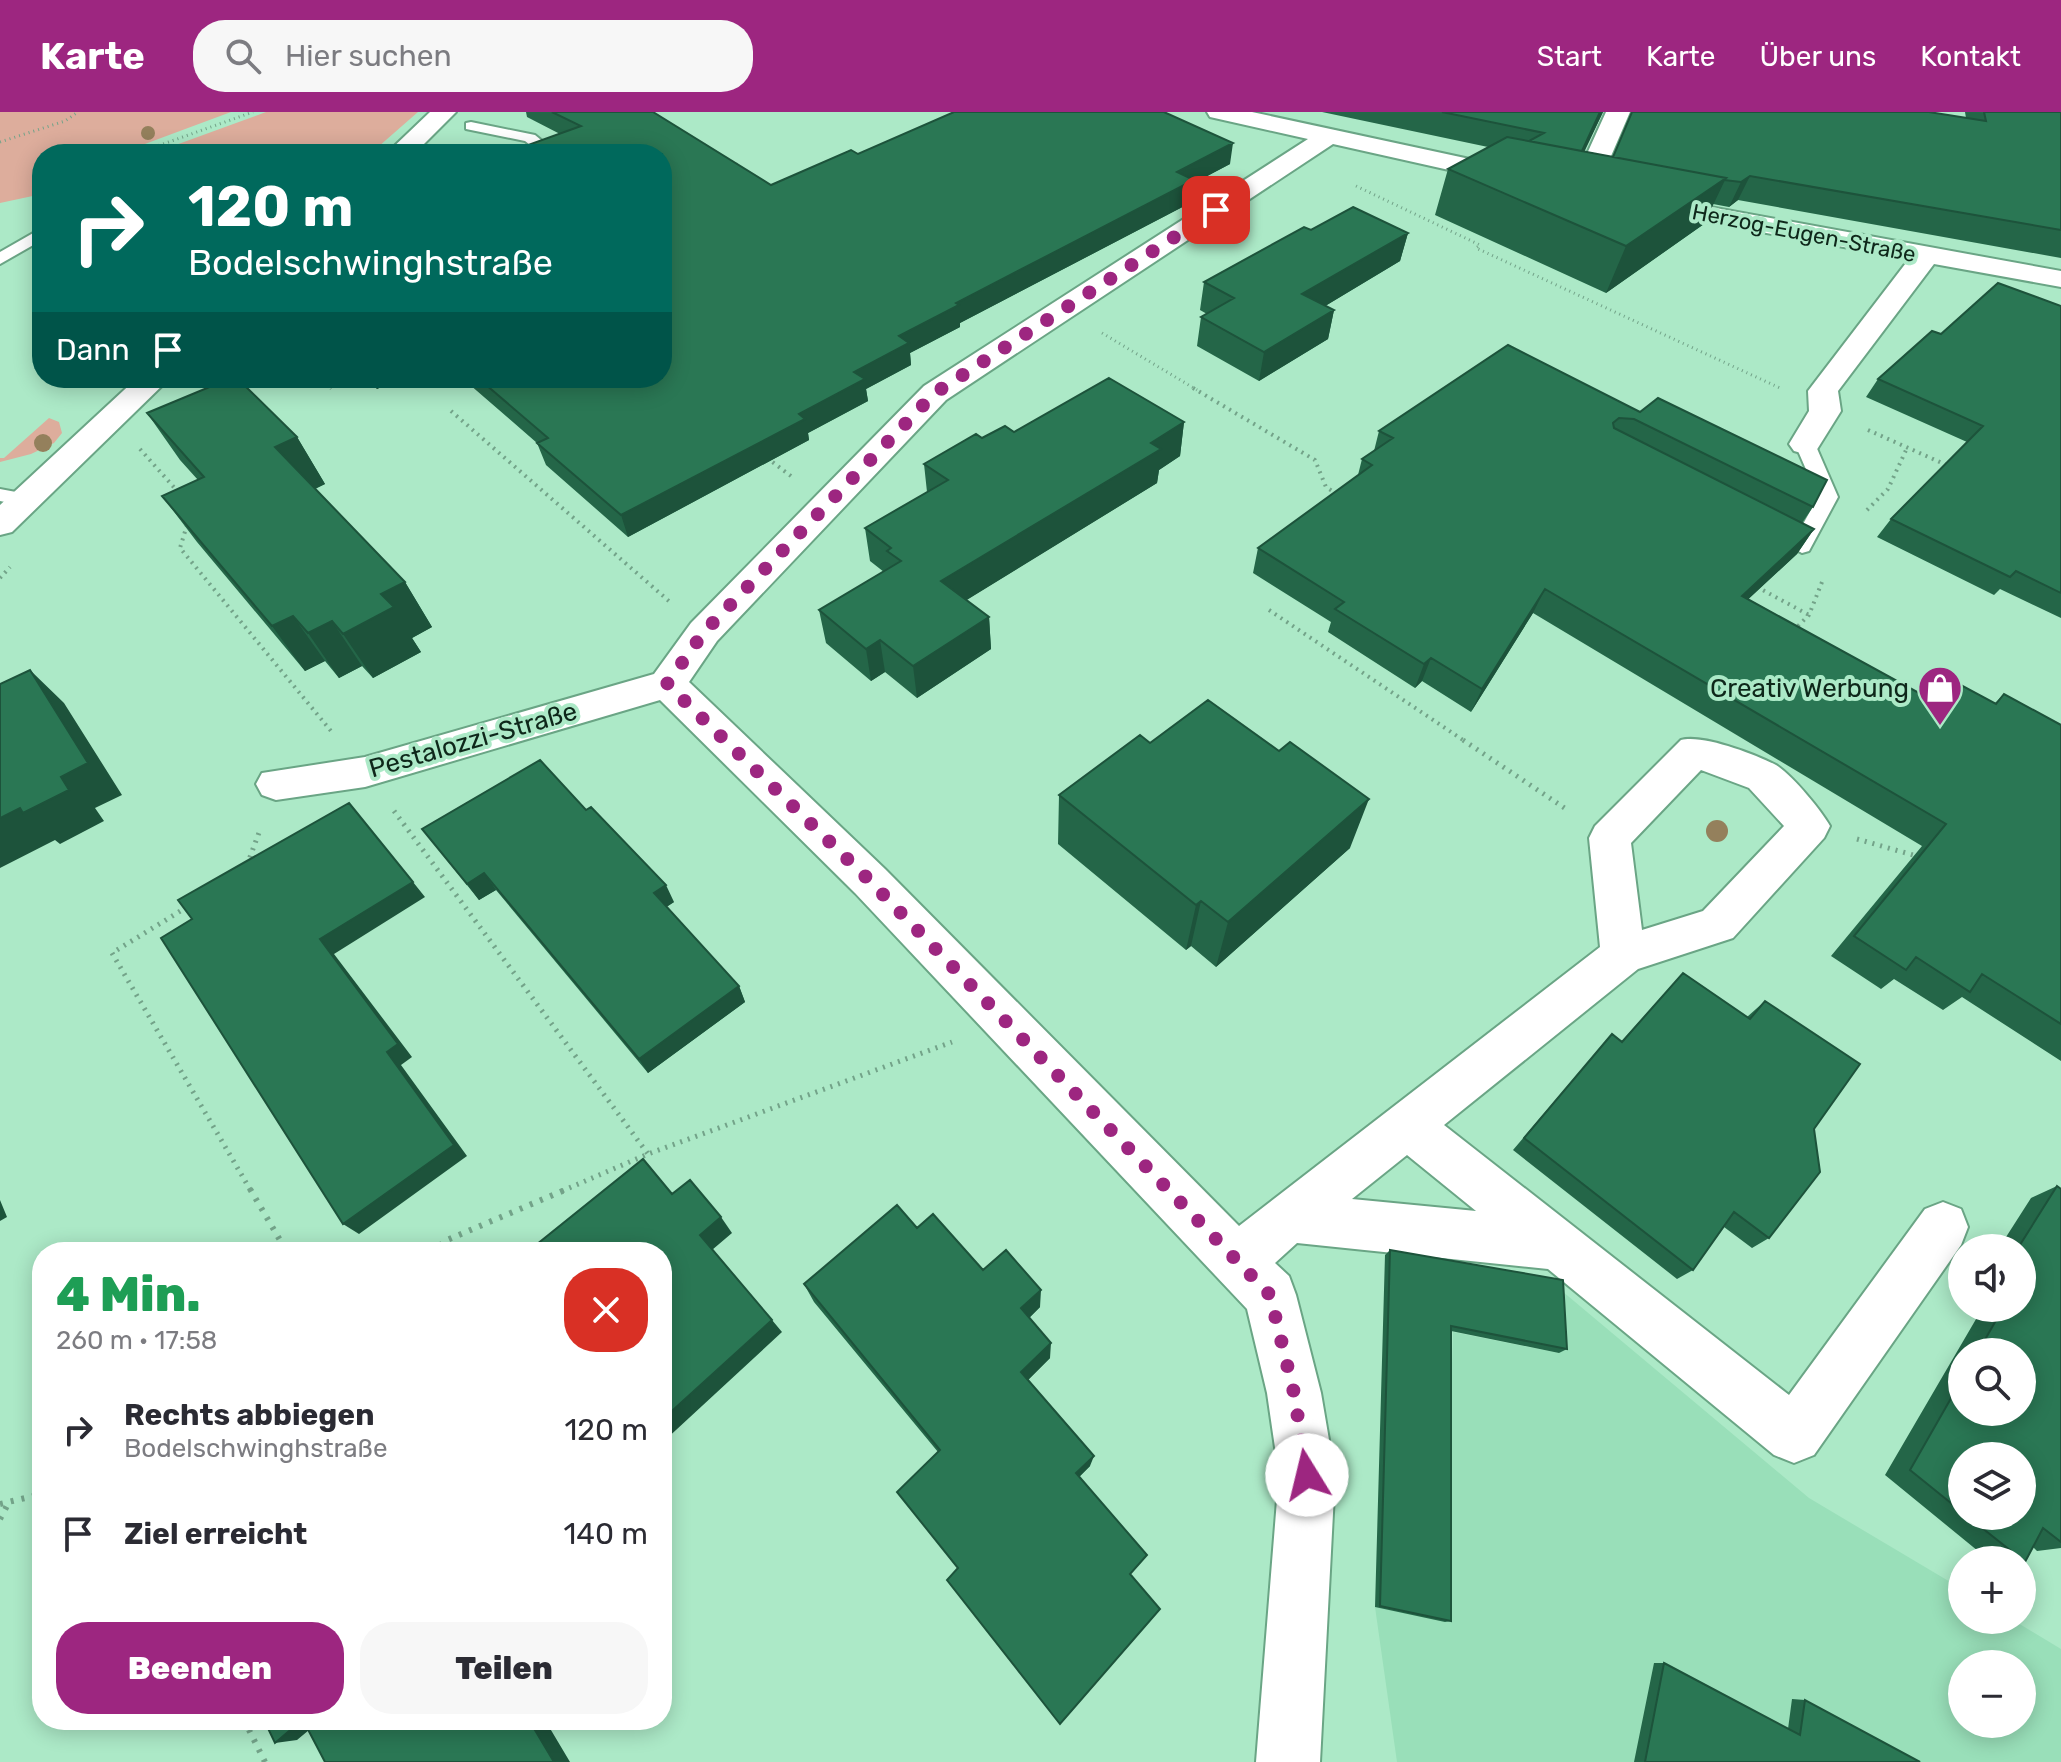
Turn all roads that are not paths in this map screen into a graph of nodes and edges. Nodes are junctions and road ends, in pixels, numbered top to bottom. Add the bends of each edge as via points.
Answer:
1 (444, 112) edge
2 (1219, 112) edge
3 (1618, 112) edge
4 (471, 126) dead end
5 (410, 144) edge
6 (538, 144) edge
7 (1313, 147) junction
8 (1583, 191) junction
9 (32, 239) edge
10 (1925, 257) junction
11 (0, 259) edge
12 (2061, 279) edge
13 (144, 388) edge
14 (1805, 444) joint
15 (12, 498) edge
16 (1749, 519) edge
17 (0, 524) edge
18 (667, 684) junction
19 (276, 784) road end
20 (1623, 955) junction
21 (1407, 1125) junction
22 (1290, 1217) junction
23 (1943, 1227) dead end
24 (1558, 1245) junction
25 (1238, 1263) junction
26 (1288, 1762) edge

1 - 5 street
2 - 7 street, Herzog-Eugen-Straße
3 - 8 street
4 - 6 lane
7 - 8 street, Herzog-Eugen-Straße
7 - 18 street via 935,393 704,632
8 - 10 street, Herzog-Eugen-Straße
9 - 11 lane
10 - 12 street, Herzog-Eugen-Straße
10 - 14 street via 1823,391 1825,411
13 - 15 street via 84,445
14 - 16 lane via 1828,497 1802,546
15 - 17 street
18 - 19 street, Pestalozzi-Straße via 365,772
18 - 25 street via 870,881
20 - 20 street via 1610,838 1695,751 1763,777 1809,826 1718,925
20 - 21 street
21 - 22 street
21 - 24 street
22 - 24 street
22 - 25 street
23 - 24 street via 1794,1435
25 - 26 street via 1270,1295 1307,1475

